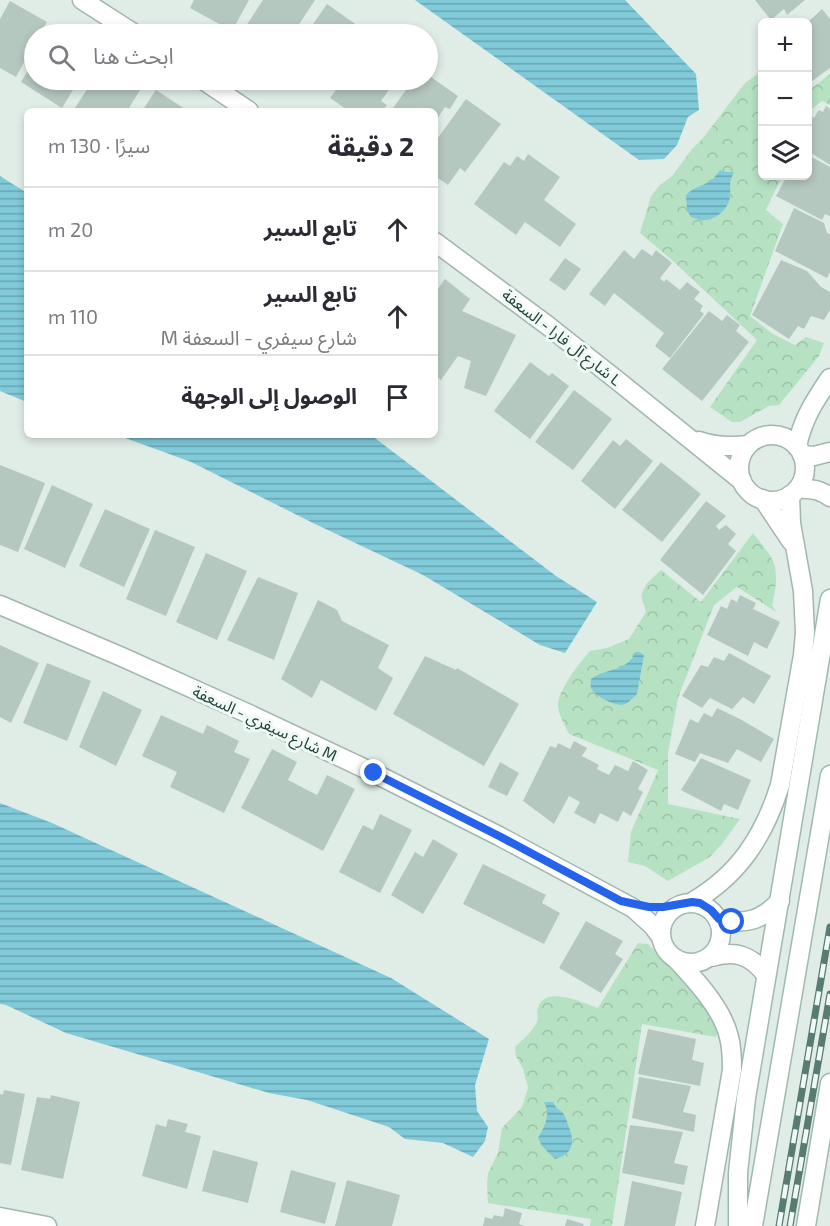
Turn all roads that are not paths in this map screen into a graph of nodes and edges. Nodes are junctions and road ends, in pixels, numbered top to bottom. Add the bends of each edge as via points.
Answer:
1 (82, 0) edge
2 (119, 24) edge
3 (218, 90) edge
4 (245, 108) edge
5 (438, 244) edge
6 (830, 378) edge
7 (813, 403) junction
8 (772, 435) junction
9 (686, 436) junction
10 (748, 445) junction
11 (800, 451) junction
12 (830, 452) edge
13 (742, 481) junction
14 (793, 492) junction
15 (830, 497) edge
16 (763, 499) junction
17 (796, 550) junction
18 (830, 599) edge
19 (0, 605) edge
20 (830, 775) edge
21 (733, 871) junction
22 (621, 901) junction
23 (780, 901) junction
24 (685, 904) junction
25 (718, 917) junction
26 (661, 937) junction
27 (676, 959) junction
28 (708, 959) junction
29 (766, 975) junction
30 (715, 1007) junction
31 (830, 1083) edge
32 (0, 1217) edge
33 (46, 1226) edge
34 (705, 1226) edge
35 (738, 1226) edge
36 (753, 1226) edge
37 (807, 1226) edge

1 - 2 street
3 - 4 street
5 - 9 street, شارع آل فارا - السعفة L
6 - 7 street
7 - 8 street
7 - 11 street via 803,424
8 - 10 street
8 - 11 street via 790,440
9 - 10 street, شارع آل فارا - السعفة L via 716,446
9 - 13 street, شارع آل فارا - السعفة L
10 - 13 street via 740,462
11 - 12 street via 814,456
11 - 14 street via 804,473
13 - 16 street
14 - 15 street via 807,488
14 - 16 street via 781,499
14 - 17 street via 791,523
16 - 17 street
17 - 21 street via 804,591 805,633 784,764 765,826
18 - 23 street
19 - 22 street, شارع سيفري - السعفة M via 374,773
20 - 36 street
21 - 24 street via 714,888
21 - 25 street
22 - 24 street, شارع سيفري - السعفة M via 649,907
22 - 26 street, شارع سيفري - السعفة M
23 - 25 street via 771,911 746,922
23 - 29 street
24 - 25 street via 706,906
24 - 26 street via 670,911 664,919
25 - 28 street via 722,939
26 - 27 street
27 - 28 street via 685,963
27 - 30 street
28 - 29 street via 721,954 742,956 760,966
28 - 30 street via 707,976
29 - 35 street via 741,1136
30 - 34 street via 729,1037 732,1070
31 - 37 street
32 - 33 street

